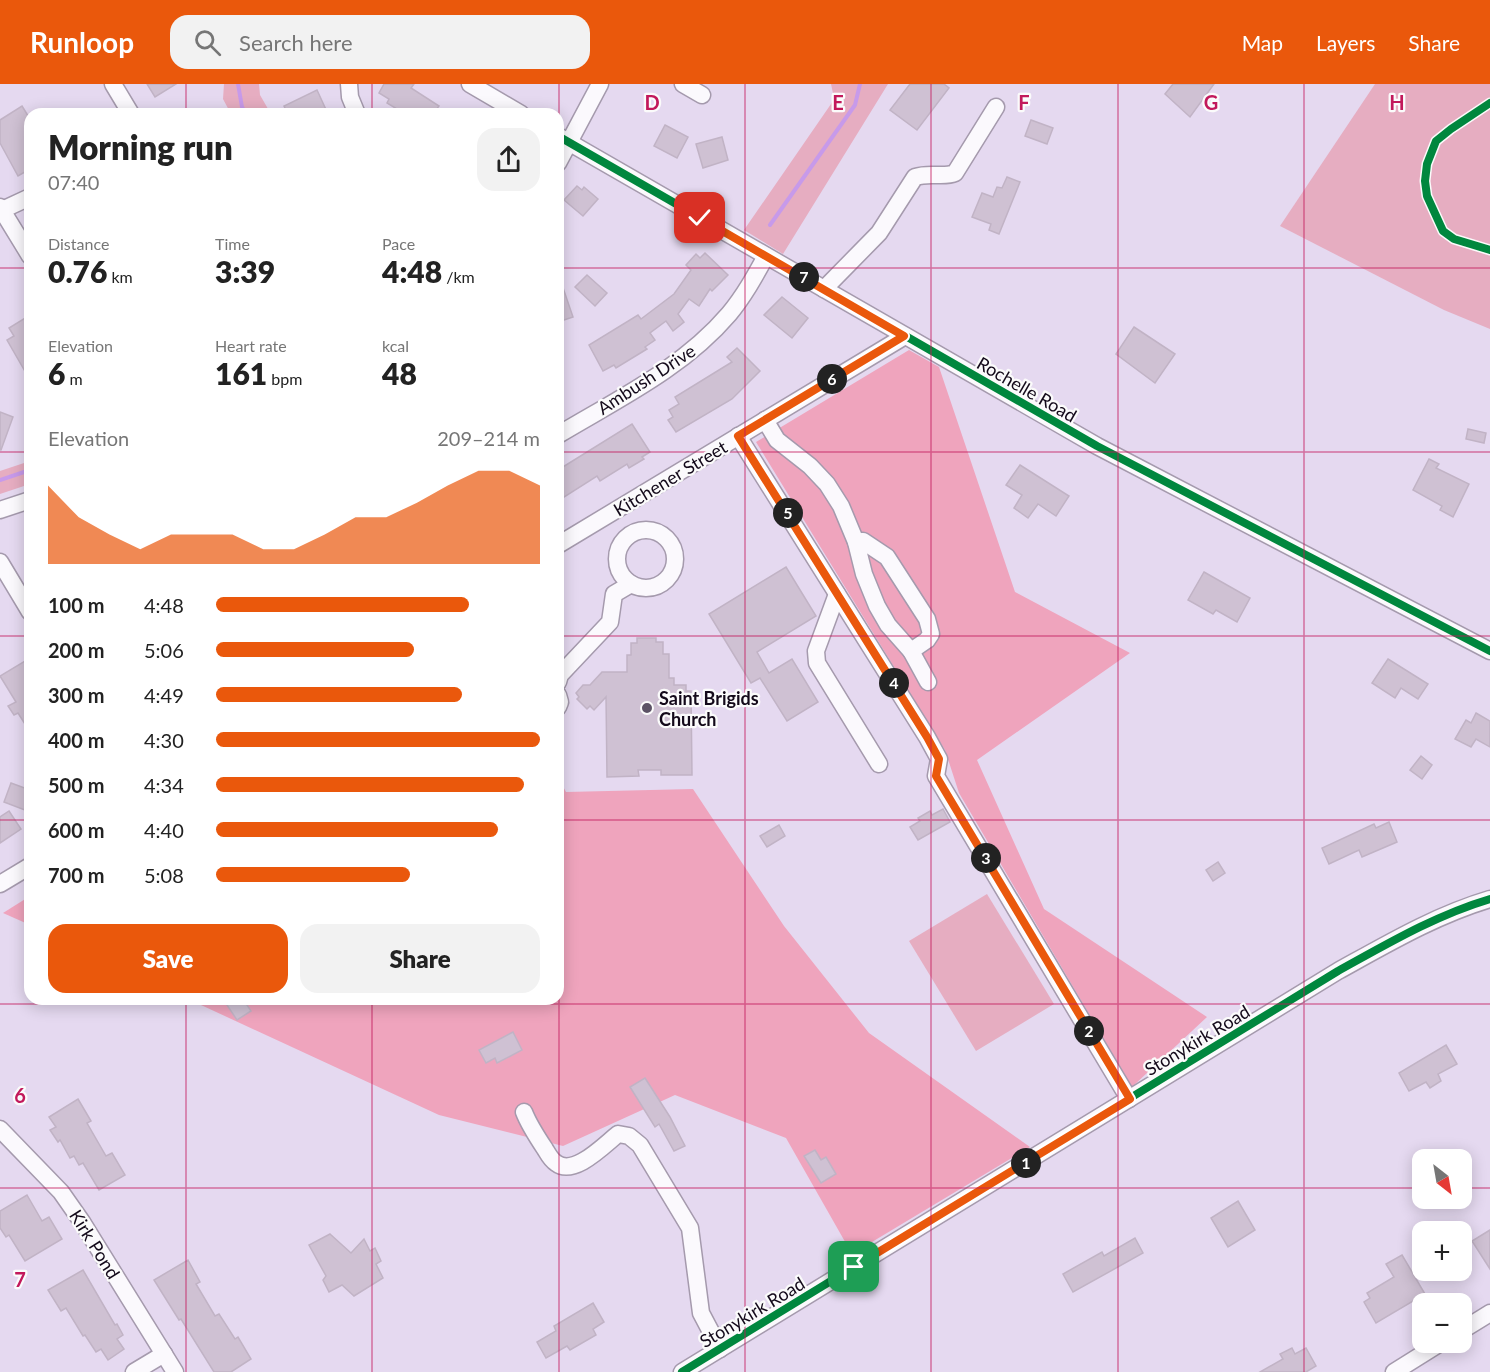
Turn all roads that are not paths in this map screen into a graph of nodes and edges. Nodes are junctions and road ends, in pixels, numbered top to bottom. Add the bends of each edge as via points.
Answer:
1 (113, 84) edge
2 (349, 84) edge
3 (470, 84) edge
4 (600, 84) edge
5 (683, 84) edge
6 (702, 94) dead end
7 (996, 107) dead end
8 (127, 108) edge
9 (355, 108) edge
10 (511, 108) edge
11 (564, 139) edge
12 (24, 200) edge
13 (1, 210) edge
14 (24, 246) edge
15 (766, 256) junction
16 (824, 289) junction
17 (904, 336) junction
18 (765, 420) junction
19 (564, 431) edge
20 (738, 436) junction
21 (24, 502) edge
22 (0, 510) edge
23 (615, 511) junction
24 (630, 535) junction
25 (564, 541) edge
26 (856, 542) junction
27 (0, 562) edge
28 (631, 584) junction
29 (837, 594) junction
30 (24, 602) edge
31 (911, 651) junction
32 (1490, 651) edge
33 (564, 671) edge
34 (928, 682) dead end
35 (879, 764) dead end
36 (24, 870) edge
37 (0, 884) edge
38 (1490, 899) edge
39 (1130, 1099) junction
40 (524, 1112) dead end
41 (0, 1129) edge
42 (1490, 1313) edge
43 (1472, 1324) edge
44 (720, 1349) junction
45 (1424, 1353) edge
46 (164, 1354) junction
47 (134, 1372) edge
48 (175, 1372) edge
49 (682, 1372) edge
50 (1394, 1372) edge

1 - 8 street
2 - 9 street
3 - 10 street
4 - 11 street
5 - 6 street
7 - 16 street via 955,173 915,177 879,233
11 - 15 street, Rochelle Road
12 - 13 street
13 - 14 street
15 - 16 street, Rochelle Road
15 - 19 street, Ambush Drive via 729,313 686,356
16 - 17 street, Rochelle Road
17 - 18 street, Kitchener Street
17 - 32 street, Rochelle Road via 1097,446
18 - 20 street, Kitchener Street
18 - 26 street via 777,440 827,484
20 - 23 street, Kitchener Street
20 - 29 street
21 - 22 street
23 - 24 street
23 - 25 street, Kitchener Street
24 - 28 street via 622,543 618,565
24 - 28 street via 649,530 658,533 671,544 675,563 671,574 653,587
26 - 31 street via 877,606
26 - 31 street via 863,541 887,557 927,619 931,634
27 - 30 street
28 - 33 street via 614,594 610,622
29 - 35 street via 816,651 817,663
29 - 39 street via 927,737 939,759 936,776
31 - 34 street
36 - 37 street
38 - 39 street, Stonykirk Road via 1406,933
39 - 44 street, Stonykirk Road
40 - 44 street via 554,1162 562,1167 582,1163 618,1134 629,1136 640,1145 690,1228 701,1313
41 - 46 street, Kirk Pond via 61,1192
42 - 43 street
44 - 49 street, Stonykirk Road
45 - 50 street
46 - 47 street
46 - 48 street, Kirk Pond

